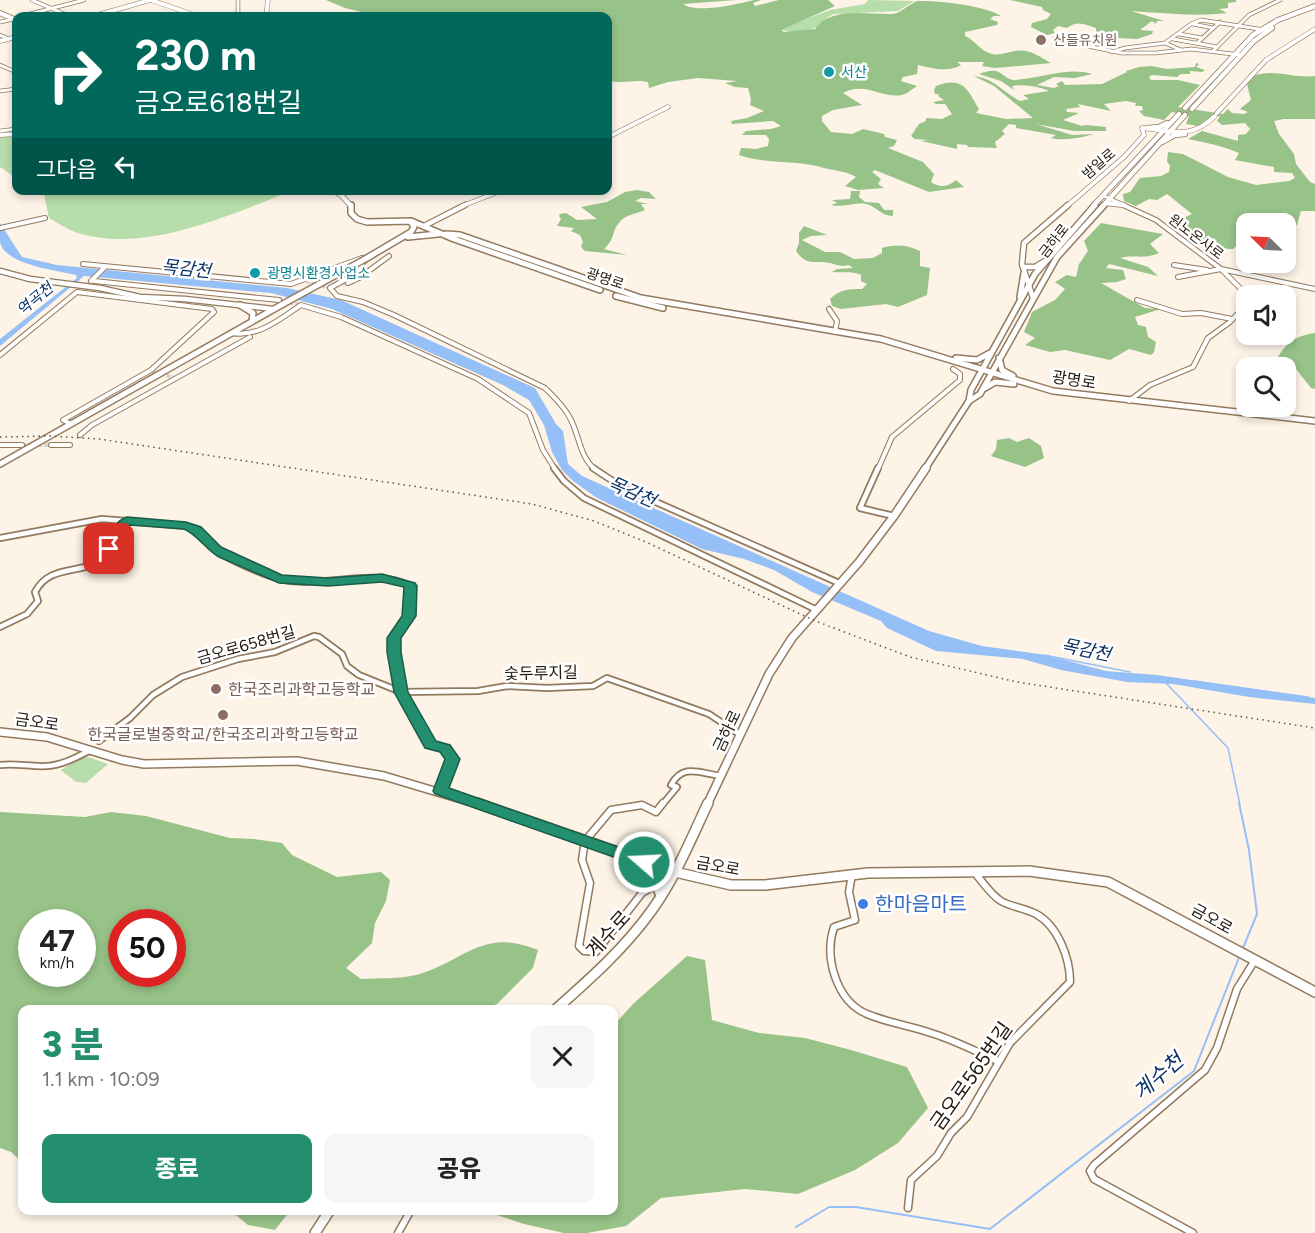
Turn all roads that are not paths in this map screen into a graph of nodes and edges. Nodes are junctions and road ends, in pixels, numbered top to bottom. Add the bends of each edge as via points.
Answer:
1 (32, 0) edge
2 (84, 0) edge
3 (151, 0) edge
4 (1280, 0) edge
5 (1314, 5) edge
6 (52, 9) junction
7 (39, 12) edge
8 (59, 12) edge
9 (108, 12) edge
10 (186, 12) edge
11 (1220, 21) junction
12 (1191, 24) junction
13 (1241, 25) junction
14 (1214, 28) junction
15 (1261, 29) junction
16 (1315, 29) edge
17 (1267, 30) junction
18 (1179, 34) junction
19 (0, 35) edge
20 (12, 38) edge
21 (1202, 38) junction
22 (9, 39) junction
23 (1054, 39) dead end
24 (1173, 39) junction
25 (0, 41) edge
26 (1165, 42) junction
27 (1197, 43) junction
28 (1217, 46) junction
29 (1182, 50) junction
30 (1213, 51) junction
31 (1112, 52) junction
32 (1234, 54) junction
33 (1241, 56) junction
34 (668, 107) dead end
35 (1185, 108) dead end
36 (1192, 109) dead end
37 (1179, 114) dead end
38 (1185, 115) dead end
39 (1173, 120) junction
40 (1175, 126) junction
41 (1147, 128) junction
42 (1166, 131) junction
43 (1185, 134) junction
44 (612, 135) edge
45 (1154, 144) junction
46 (1116, 193) junction
47 (341, 195) edge
48 (490, 195) edge
49 (1104, 196) junction
50 (1108, 201) junction
51 (1124, 205) junction
52 (45, 218) dead end
53 (411, 221) junction
54 (424, 226) junction
55 (0, 228) edge
56 (445, 234) junction
57 (404, 237) junction
58 (370, 256) junction
59 (389, 256) dead end
60 (1045, 261) junction
61 (82, 264) dead end
62 (1174, 264) dead end
63 (105, 267) junction
64 (1221, 269) junction
65 (1024, 270) junction
66 (0, 271) edge
67 (1210, 271) junction
68 (1178, 277) dead end
69 (347, 282) junction
70 (1029, 285) junction
71 (1237, 285) edge
72 (1315, 289) edge
73 (82, 290) junction
74 (336, 294) junction
75 (1034, 298) junction
76 (1137, 300) dead end
77 (281, 302) junction
78 (240, 305) junction
79 (1018, 305) junction
80 (273, 309) junction
81 (829, 309) dead end
82 (1236, 315) edge
83 (1232, 319) junction
84 (250, 322) junction
85 (264, 327) junction
86 (835, 332) junction
87 (231, 333) junction
88 (242, 337) junction
89 (230, 347) junction
90 (992, 351) junction
91 (0, 355) edge
92 (936, 355) junction
93 (999, 358) junction
94 (953, 369) dead end
95 (982, 370) junction
96 (991, 373) junction
97 (975, 381) junction
98 (1029, 384) junction
99 (982, 389) junction
100 (969, 401) junction
101 (1129, 401) junction
102 (1315, 421) edge
103 (71, 424) junction
104 (80, 435) dead end
105 (0, 445) edge
106 (22, 445) tunnel mouth
107 (51, 445) tunnel mouth
108 (70, 445) dead end
109 (0, 464) edge
110 (894, 516) junction
111 (127, 521) junction
112 (0, 538) edge
113 (839, 583) junction
114 (817, 610) junction
115 (0, 627) edge
116 (401, 692) junction
117 (0, 732) edge
118 (739, 734) junction
119 (99, 741) dead end
120 (91, 750) junction
121 (0, 765) edge
122 (721, 776) junction
123 (441, 791) junction
124 (585, 841) junction
125 (644, 862) junction
126 (974, 871) junction
127 (675, 872) junction
128 (852, 874) junction
129 (657, 883) junction
130 (661, 896) junction
131 (1252, 958) junction
132 (1315, 992) edge
133 (560, 1005) edge
134 (998, 1061) junction
135 (908, 1208) dead end
136 (327, 1215) edge
137 (408, 1215) edge
138 (315, 1233) edge
139 (398, 1233) edge
140 (1193, 1233) edge

1 - 6 street
2 - 6 street
3 - 9 street
3 - 10 street
4 - 13 street via 1253,12
5 - 15 main road
5 - 17 main road
6 - 7 street
6 - 8 street
11 - 12 street
11 - 13 street
11 - 14 street
12 - 14 street
12 - 18 street
13 - 15 street
13 - 28 street
14 - 21 street
15 - 17 street
15 - 32 main road
16 - 43 street via 1266,60 1209,123
17 - 33 main road
18 - 21 street
18 - 24 street
19 - 22 street
20 - 22 street
21 - 27 street
22 - 25 street
23 - 31 street
24 - 26 street
24 - 27 street
26 - 29 street
26 - 31 street via 1122,47
27 - 28 street
28 - 30 street
29 - 30 street
29 - 31 street
30 - 32 street
32 - 33 street
32 - 35 main road
33 - 36 main road
34 - 44 street
37 - 39 main road, 금하로
38 - 40 main road, 금하로
39 - 41 main road via 1161,127
39 - 42 main road, 금하로
40 - 42 main road, 금하로
40 - 43 main road
41 - 42 street
41 - 45 main road via 1155,133
41 - 65 street, 밤일로 via 1142,128 1144,135 1124,157 1024,243
42 - 43 street
42 - 45 main road, 금하로
43 - 45 main road
45 - 46 main road, 금하로
45 - 49 main road, 금하로
46 - 50 main road, 금하로
46 - 51 main road
47 - 53 main road, 광명로 via 351,204 351,213 357,219 381,223
48 - 54 street
49 - 50 street
49 - 60 main road, 금하로
50 - 51 main road
50 - 75 main road, 금하로 via 1057,257
51 - 64 street, 원노온사로 via 1156,220
52 - 55 street
53 - 54 main road, 광명로
53 - 57 main road via 414,227
54 - 56 main road, 광명로
54 - 57 main road
56 - 57 main road
56 - 86 main road, 광명로 via 644,304
57 - 58 main road
58 - 63 street via 291,284
58 - 69 street
58 - 77 main road, bridge
59 - 69 street
60 - 65 street
60 - 70 main road, 금하로
61 - 63 street
62 - 67 street
63 - 77 street via 92,282
64 - 67 street
64 - 71 street
64 - 72 street, 원노온사로
65 - 70 street
65 - 79 main road
66 - 73 street
67 - 68 street
69 - 74 street
69 - 74 street via 330,288
70 - 75 street
70 - 79 main road, 금하로
73 - 78 street
73 - 91 street
73 - 103 street via 213,312 151,370 63,420
74 - 113 street via 393,315 545,388 571,420 588,464 622,487
75 - 93 main road, 금하로
76 - 83 street via 1182,314
77 - 80 main road
78 - 80 street
78 - 84 main road via 255,315
79 - 90 main road, 금하로
80 - 84 main road
81 - 86 street via 837,321
82 - 83 street
83 - 101 street via 1208,338 1193,367 1157,381
84 - 87 main road
85 - 88 street
85 - 89 street
85 - 114 street via 301,305 341,317 478,379 529,413 536,437 558,476 584,498
86 - 92 main road, 광명로 via 881,339
87 - 88 street
87 - 103 main road
88 - 89 street
89 - 104 street
90 - 92 main road via 977,360
90 - 95 main road, 금하로
92 - 95 main road, 광명로
92 - 97 main road via 971,371
93 - 96 main road, 금하로
93 - 98 main road via 1002,370
94 - 110 street via 960,374 960,380 892,436 860,508
95 - 96 main road, 광명로
95 - 97 main road, 금하로
96 - 98 main road, 광명로
96 - 99 main road, 금하로
97 - 100 main road, 금하로
98 - 99 main road via 995,382
98 - 101 main road, 광명로 via 1061,393
99 - 100 main road, 금하로
100 - 110 main road, 금하로
101 - 102 main road, 광명로
103 - 109 main road
105 - 106 street
107 - 108 street
110 - 113 main road, 금하로
111 - 112 street via 94,520
111 - 115 street via 113,537 108,558 50,576 37,588 38,602 32,610
111 - 116 street via 190,527 224,555 279,579 391,579 410,586 409,616 396,632 393,644
113 - 114 main road, 금하로
114 - 118 main road, 금하로 via 792,638 769,674
116 - 118 street, 숯두루지길 via 593,686 607,678 709,714
116 - 119 street, 금오로658번길 via 359,675 347,666 342,654 314,636 275,652 182,677 153,694 130,718
116 - 123 street via 430,744 445,749 453,759
117 - 120 main road, 금오로 via 47,737
118 - 122 main road, 금하로
120 - 121 street via 49,766
120 - 123 main road, 금오로 via 144,764 308,762
122 - 124 street via 682,771 670,785 677,787 656,812 642,805 611,810
122 - 127 main road, 금하로
123 - 124 main road, 금오로
124 - 125 main road, 금오로
124 - 129 street via 582,860 590,883 578,940 584,951 590,953 600,948 642,893
125 - 127 main road, 금오로
125 - 129 main road
126 - 128 main road, 금오로
126 - 131 main road, 금오로 via 1051,872 1108,882
126 - 134 street, 금오로565번길 via 999,900 1047,921 1070,965 1070,982 1018,1033
127 - 128 main road, 금오로 via 716,883 748,886
127 - 130 main road, 계수로
128 - 134 street via 849,899 855,920 834,927 831,949 832,969 843,993 866,1014 935,1034
129 - 130 main road
130 - 133 main road, 계수로 via 625,945
131 - 132 main road, 금오로
131 - 140 street via 1208,1068 1090,1171 1094,1179
134 - 135 street, 금오로565번길 via 967,1118 911,1180
136 - 138 main road
137 - 139 street

